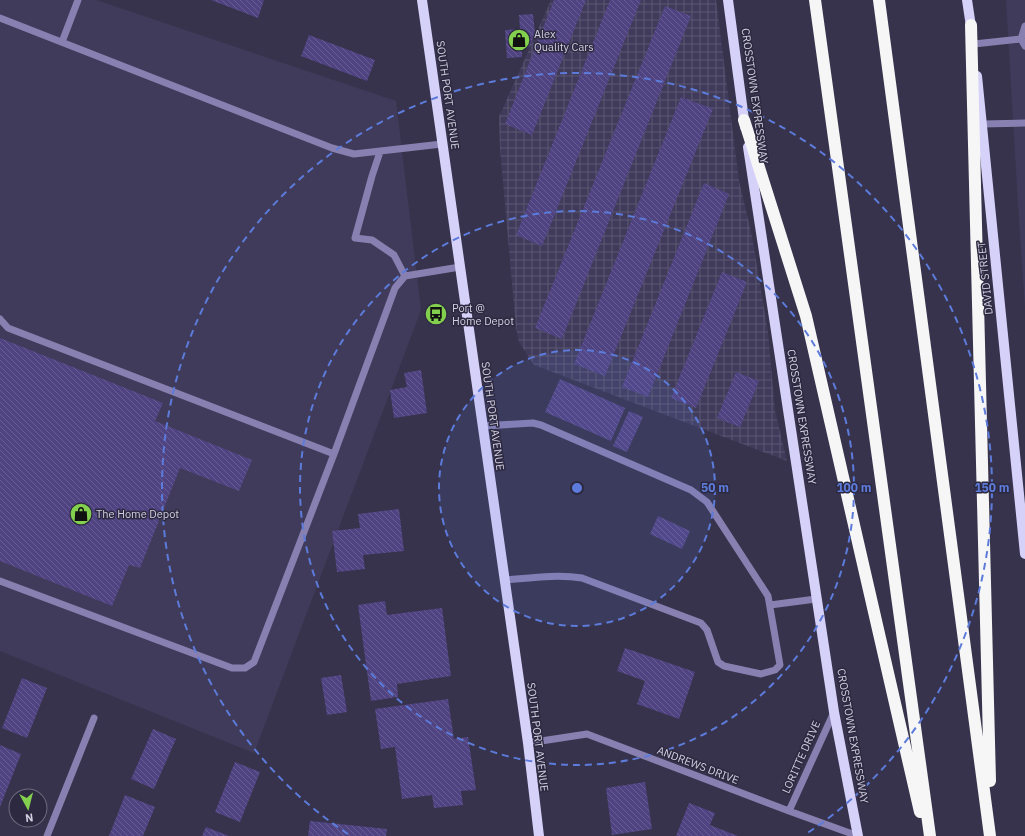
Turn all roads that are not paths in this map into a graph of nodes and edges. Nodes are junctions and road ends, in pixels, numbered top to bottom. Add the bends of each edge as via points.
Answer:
1 (78, 0) edge
2 (422, 0) edge
3 (728, 0) edge
4 (815, 0) edge
5 (879, 0) edge
6 (967, 0) edge
7 (0, 18) edge
8 (971, 26) junction
9 (1025, 26) edge
10 (1021, 39) junction
11 (62, 42) junction
12 (974, 44) junction
13 (1025, 46) edge
14 (744, 120) junction
15 (1025, 123) edge
16 (982, 124) junction
17 (442, 144) junction
18 (380, 152) junction
19 (460, 266) junction
20 (404, 276) junction
21 (0, 319) edge
22 (483, 426) junction
23 (334, 454) junction
24 (1023, 512) edge
25 (1025, 554) edge
26 (505, 580) junction
27 (0, 581) edge
28 (816, 599) junction
29 (770, 606) junction
30 (834, 712) junction
31 (94, 718) dead end
32 (528, 743) junction
33 (789, 811) junction
34 (48, 836) edge
35 (539, 836) edge
36 (858, 836) edge
37 (926, 836) edge
38 (930, 836) edge
39 (991, 836) edge

1 - 11 street
2 - 17 main road, SOUTH PORT AVENUE
3 - 14 main road, CROSSTOWN EXPRESSWAY
4 - 38 highway
5 - 39 highway
6 - 8 main road, DAVID STREET
7 - 11 street
8 - 12 main road, DAVID STREET
8 - 39 highway
9 - 10 street
10 - 12 street
10 - 13 street
11 - 18 street via 332,148 354,154
12 - 16 main road, DAVID STREET
14 - 28 main road, CROSSTOWN EXPRESSWAY
14 - 37 highway via 806,316
15 - 16 street
16 - 24 main road, DAVID STREET
17 - 18 street
17 - 19 main road, SOUTH PORT AVENUE
18 - 20 street via 355,238 372,240 394,255
19 - 20 street
19 - 22 main road, SOUTH PORT AVENUE
20 - 23 street via 395,288
21 - 23 street via 8,328
22 - 26 main road, SOUTH PORT AVENUE
22 - 29 street via 533,423 541,425 691,490 707,502 768,596
23 - 27 street via 254,662 245,668 232,668
24 - 25 main road, DAVID STREET
26 - 29 street via 571,576 582,578 701,623 707,630 718,662 724,666 761,674 780,665
26 - 32 main road, SOUTH PORT AVENUE
28 - 29 street
28 - 30 main road, CROSSTOWN EXPRESSWAY
30 - 33 street, LORITTE DRIVE
30 - 36 main road, CROSSTOWN EXPRESSWAY
31 - 34 street
32 - 33 street, ANDREWS DRIVE via 587,734
32 - 35 main road, SOUTH PORT AVENUE
33 - 36 street, ANDREWS DRIVE

